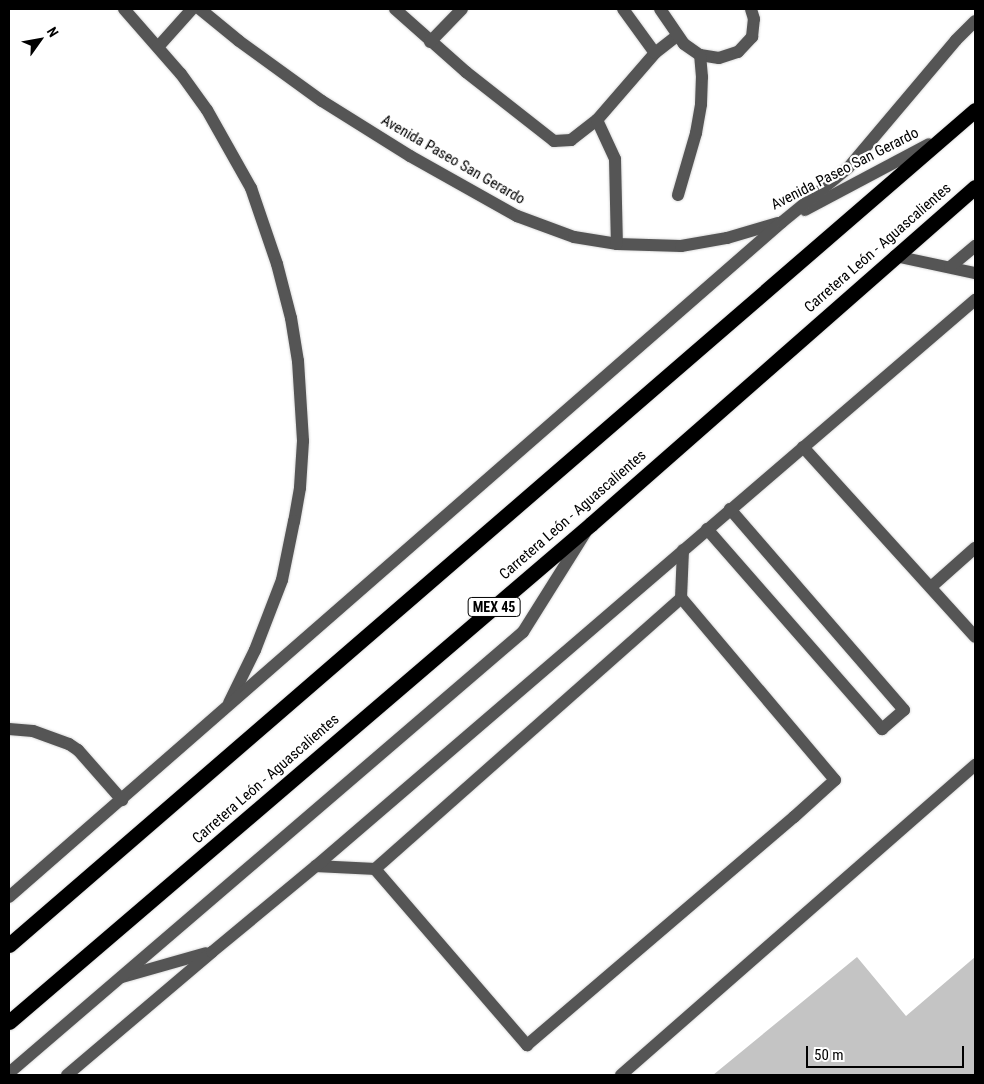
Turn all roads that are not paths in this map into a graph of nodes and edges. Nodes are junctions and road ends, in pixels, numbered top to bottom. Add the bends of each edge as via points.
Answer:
1 (124, 9) edge
2 (192, 9) edge
3 (200, 9) edge
4 (395, 9) edge
5 (462, 9) edge
6 (623, 9) edge
7 (660, 9) edge
8 (751, 9) edge
9 (975, 21) edge
10 (677, 36) junction
11 (430, 42) junction
12 (158, 47) junction
13 (655, 53) junction
14 (700, 55) junction
15 (975, 110) edge
16 (597, 120) junction
17 (942, 138) junction
18 (975, 187) edge
19 (678, 195) dead end
20 (782, 222) junction
21 (617, 244) junction
22 (975, 246) edge
23 (895, 256) junction
24 (950, 268) junction
25 (975, 272) edge
26 (975, 300) edge
27 (804, 447) junction
28 (730, 509) junction
29 (591, 524) junction
30 (707, 529) junction
31 (975, 548) edge
32 (683, 550) junction
33 (931, 588) junction
34 (681, 598) junction
35 (975, 637) edge
36 (226, 707) junction
37 (9, 729) edge
38 (975, 765) edge
39 (122, 800) junction
40 (316, 866) junction
41 (375, 869) junction
42 (9, 897) edge
43 (9, 945) edge
44 (212, 952) junction
45 (117, 978) junction
46 (9, 1022) edge
47 (9, 1073) edge
48 (67, 1075) edge
49 (621, 1075) edge

1 - 12 street
2 - 12 street
3 - 21 street, Avenida Paseo San Gerardo via 322,101 500,207 574,237
4 - 11 street
5 - 11 street
6 - 13 street
7 - 10 street
8 - 14 street via 754,28 746,46 719,58
9 - 20 street via 848,168
10 - 13 street
10 - 14 street
11 - 16 street via 554,141 571,140
12 - 36 street via 207,110 251,188 278,264 298,361 304,441 300,488 282,580 255,650
13 - 16 street
14 - 19 street via 701,104
15 - 17 highway
16 - 21 street via 615,159
17 - 20 street, Avenida Paseo San Gerardo
17 - 43 highway
18 - 23 highway, Carretera León - Aguascalientes / MEX 45
20 - 21 street, Avenida Paseo San Gerardo via 727,238 681,246
20 - 36 street
22 - 24 street
23 - 24 street
23 - 29 highway, Carretera León - Aguascalientes / MEX 45
24 - 25 street
26 - 27 street
27 - 28 street
27 - 33 street
28 - 30 street
28 - 30 street via 904,710 882,729
29 - 45 street via 523,632
29 - 46 highway, Carretera León - Aguascalientes / MEX 45
30 - 32 street
31 - 33 street
32 - 34 street
32 - 40 street
33 - 35 street
34 - 41 street
34 - 41 street via 835,780 801,811 527,1045
36 - 39 street
37 - 39 street via 33,731 69,744
38 - 49 street
39 - 42 street
40 - 41 street
40 - 44 street
44 - 45 street
44 - 48 street
45 - 47 street

